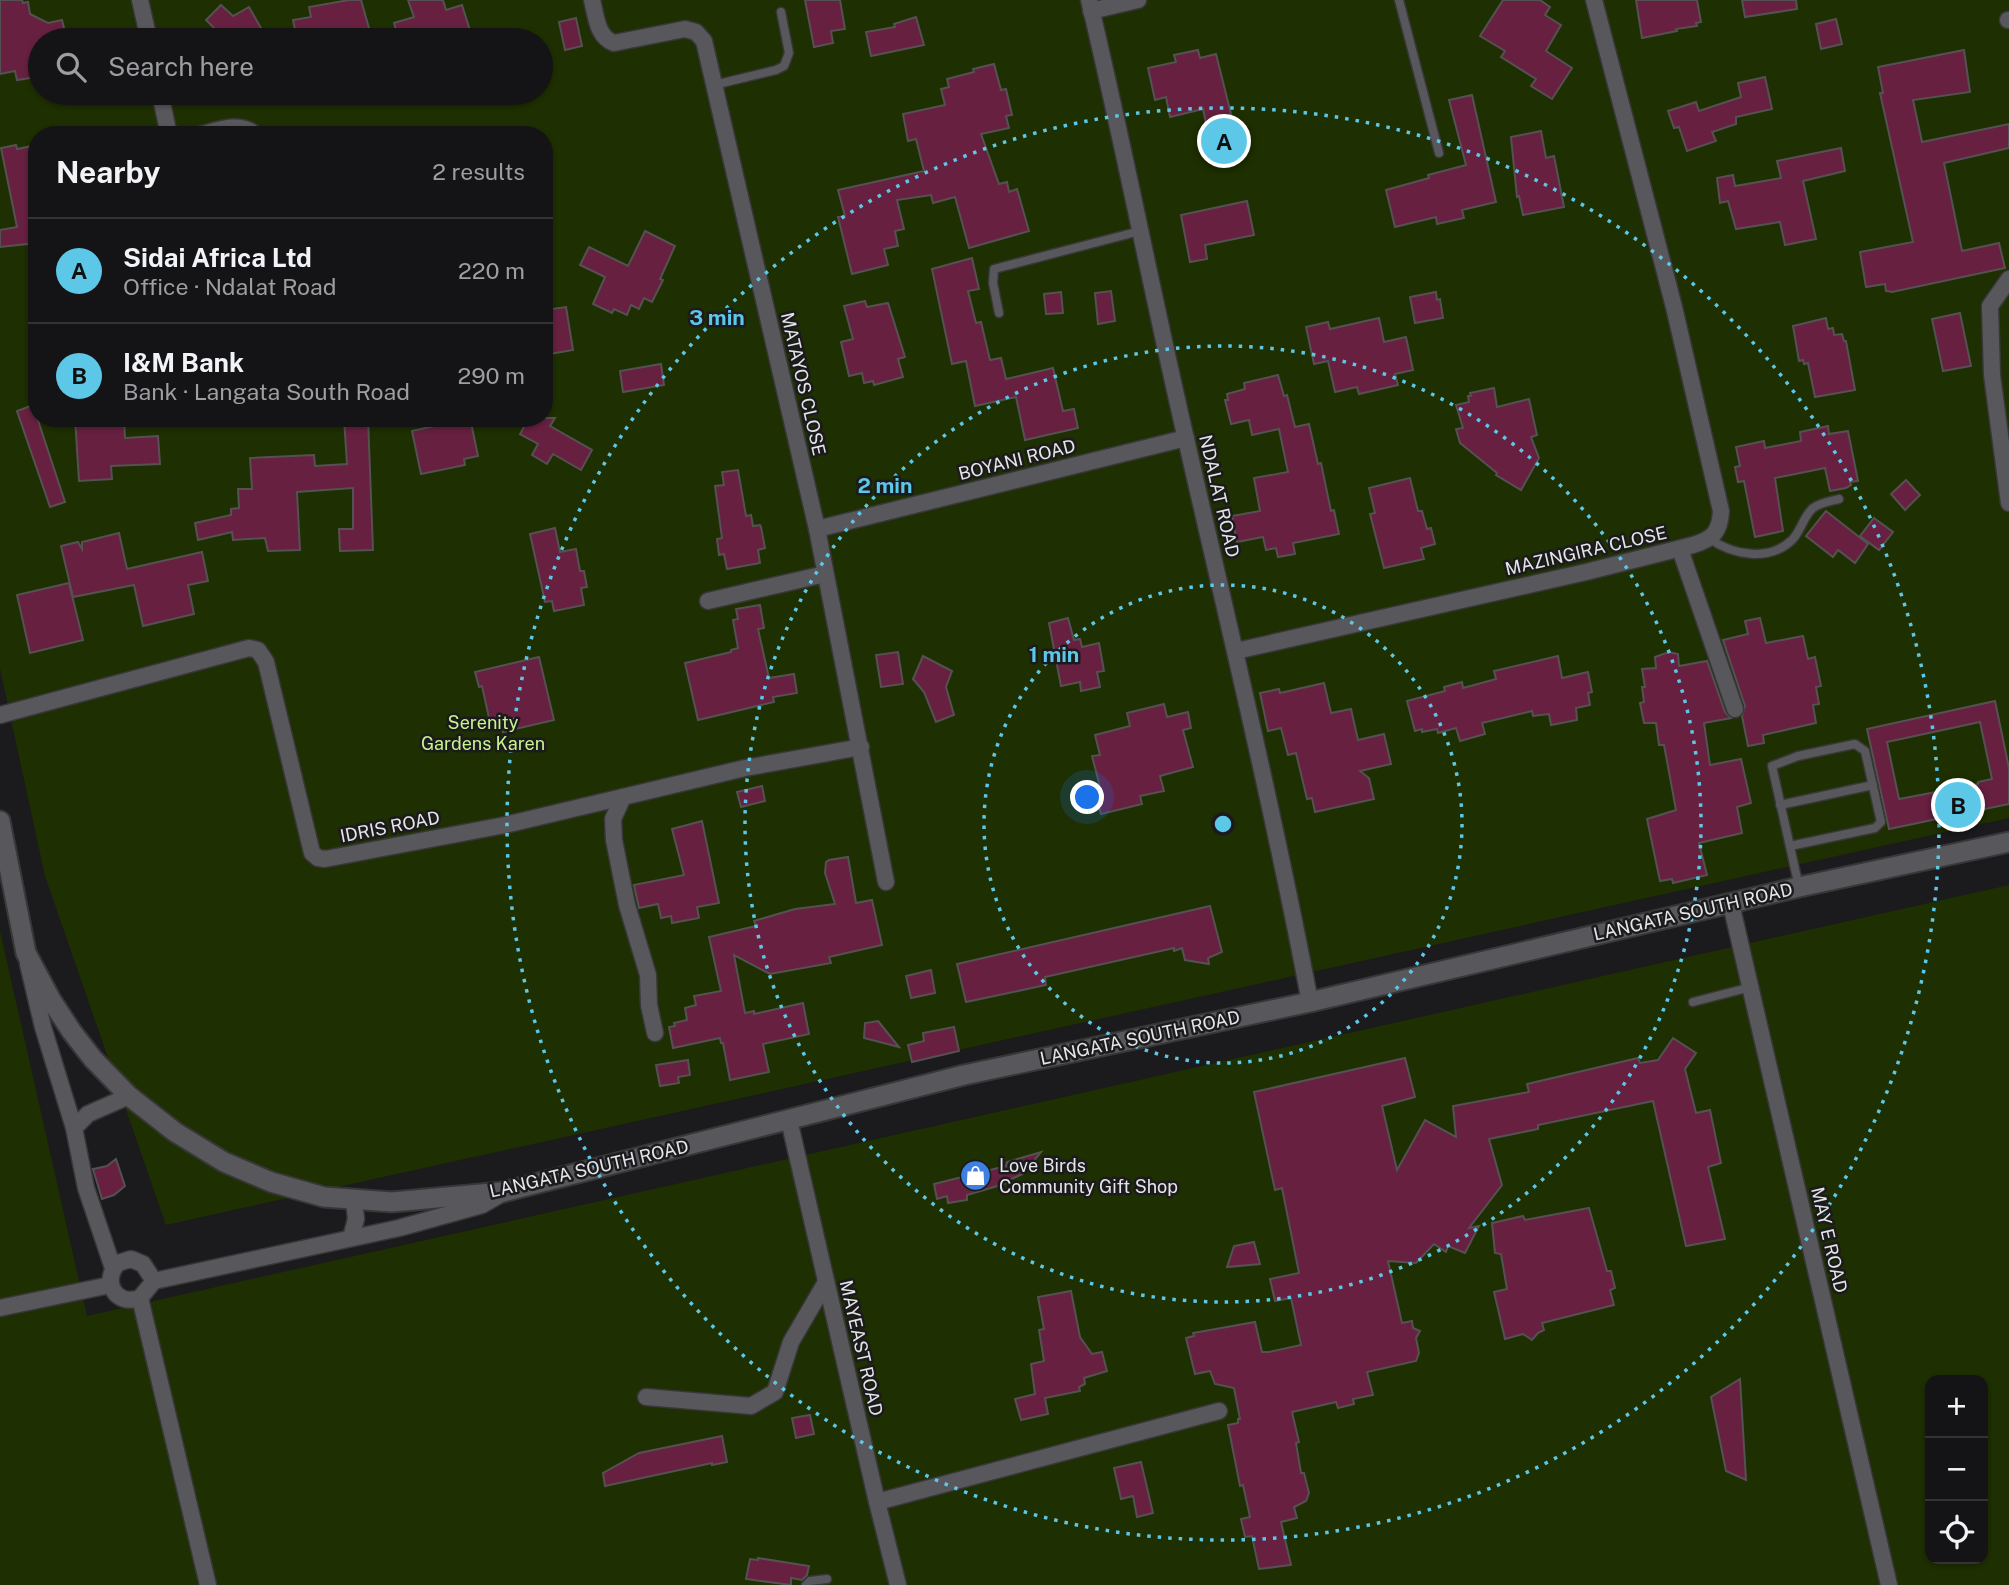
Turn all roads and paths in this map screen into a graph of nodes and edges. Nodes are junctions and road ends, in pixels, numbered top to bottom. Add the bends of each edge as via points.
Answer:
1 (140, 0) edge
2 (592, 0) edge
3 (1138, 0) edge
4 (1399, 0) edge
5 (1594, 0) edge
6 (1090, 5) edge
7 (781, 12) dead end
8 (146, 28) edge
9 (714, 85) junction
10 (163, 105) edge
11 (167, 126) edge
12 (1439, 153) dead end
13 (1140, 231) junction
14 (2009, 279) edge
15 (999, 313) dead end
16 (1186, 438) junction
17 (1839, 499) dead end
18 (2009, 503) edge
19 (817, 529) junction
20 (1710, 539) junction
21 (1680, 549) junction
22 (825, 574) junction
23 (708, 601) dead end
24 (1236, 651) junction
25 (1735, 709) dead end
26 (0, 715) edge
27 (861, 747) junction
28 (1873, 785) junction
29 (623, 797) junction
30 (1780, 805) junction
31 (0, 821) edge
32 (2009, 842) edge
33 (1790, 846) junction
34 (886, 882) dead end
35 (1799, 887) junction
36 (1731, 904) junction
37 (26, 953) junction
38 (1751, 987) junction
39 (1310, 1002) junction
40 (1693, 1002) dead end
41 (655, 1033) dead end
42 (129, 1096) junction
43 (789, 1120) junction
44 (74, 1128) junction
45 (503, 1192) junction
46 (354, 1201) junction
47 (351, 1238) junction
48 (113, 1268) junction
49 (153, 1282) junction
50 (826, 1282) junction
51 (110, 1285) junction
52 (140, 1298) junction
53 (0, 1308) edge
54 (646, 1397) dead end
55 (1219, 1411) dead end
56 (877, 1502) junction
57 (827, 1579) dead end
58 (208, 1585) edge
59 (806, 1585) edge
60 (898, 1585) edge
61 (1889, 1585) edge

1 - 8 street
2 - 9 street, MATAYOS CLOSE via 599,29 614,43 685,29 696,32 704,41
3 - 6 street
4 - 12 lane
5 - 20 street via 1674,307 1721,511 1719,528
6 - 13 street, NDALAT ROAD
7 - 9 lane via 789,52 784,66
9 - 19 street, MATAYOS CLOSE
10 - 11 street
13 - 15 lane via 994,269
13 - 16 street, NDALAT ROAD
14 - 18 street via 1990,306 1992,375
16 - 19 street, BOYANI ROAD
16 - 24 street, NDALAT ROAD
17 - 20 lane via 1815,506 1792,541 1769,552 1740,553
19 - 22 street, MATAYOS CLOSE
20 - 21 street, MAZINGIRA CLOSE
21 - 24 street, MAZINGIRA CLOSE
21 - 25 street
22 - 23 street
22 - 27 street, MATAYOS CLOSE
24 - 39 street, NDALAT ROAD
26 - 29 street, IDRIS ROAD via 249,648 258,650 266,662 312,853 325,859
27 - 29 street, IDRIS ROAD
27 - 34 street, MATAYOS CLOSE
28 - 30 lane
28 - 30 lane via 1865,751 1855,744 1798,756 1772,766
28 - 33 lane via 1881,822 1875,828
29 - 41 street via 613,819 614,840 648,975
30 - 33 lane
31 - 37 street, LANGATA SOUTH ROAD
32 - 35 street, LANGATA SOUTH ROAD
33 - 35 lane
35 - 36 street, LANGATA SOUTH ROAD
36 - 38 street, MAY E ROAD
36 - 39 street, LANGATA SOUTH ROAD
37 - 42 street, LANGATA SOUTH ROAD via 72,1032
37 - 44 street via 39,1016
38 - 40 lane
38 - 61 street, MAY E ROAD
39 - 43 street, LANGATA SOUTH ROAD via 964,1075
42 - 44 street via 89,1114
42 - 46 street, LANGATA SOUTH ROAD via 224,1162 271,1182
43 - 45 street, LANGATA SOUTH ROAD
43 - 50 street, MAYEAST ROAD
44 - 48 street via 86,1188
45 - 46 street, LANGATA SOUTH ROAD
45 - 47 street via 482,1205
46 - 47 street
47 - 49 street
48 - 49 street via 124,1260 138,1260
48 - 51 street
49 - 52 street
50 - 54 street via 791,1342 775,1392 751,1406
50 - 56 street, MAYEAST ROAD
51 - 52 street via 120,1298
51 - 53 street
52 - 58 street
55 - 56 street
56 - 60 street, MAYEAST ROAD
57 - 59 lane

